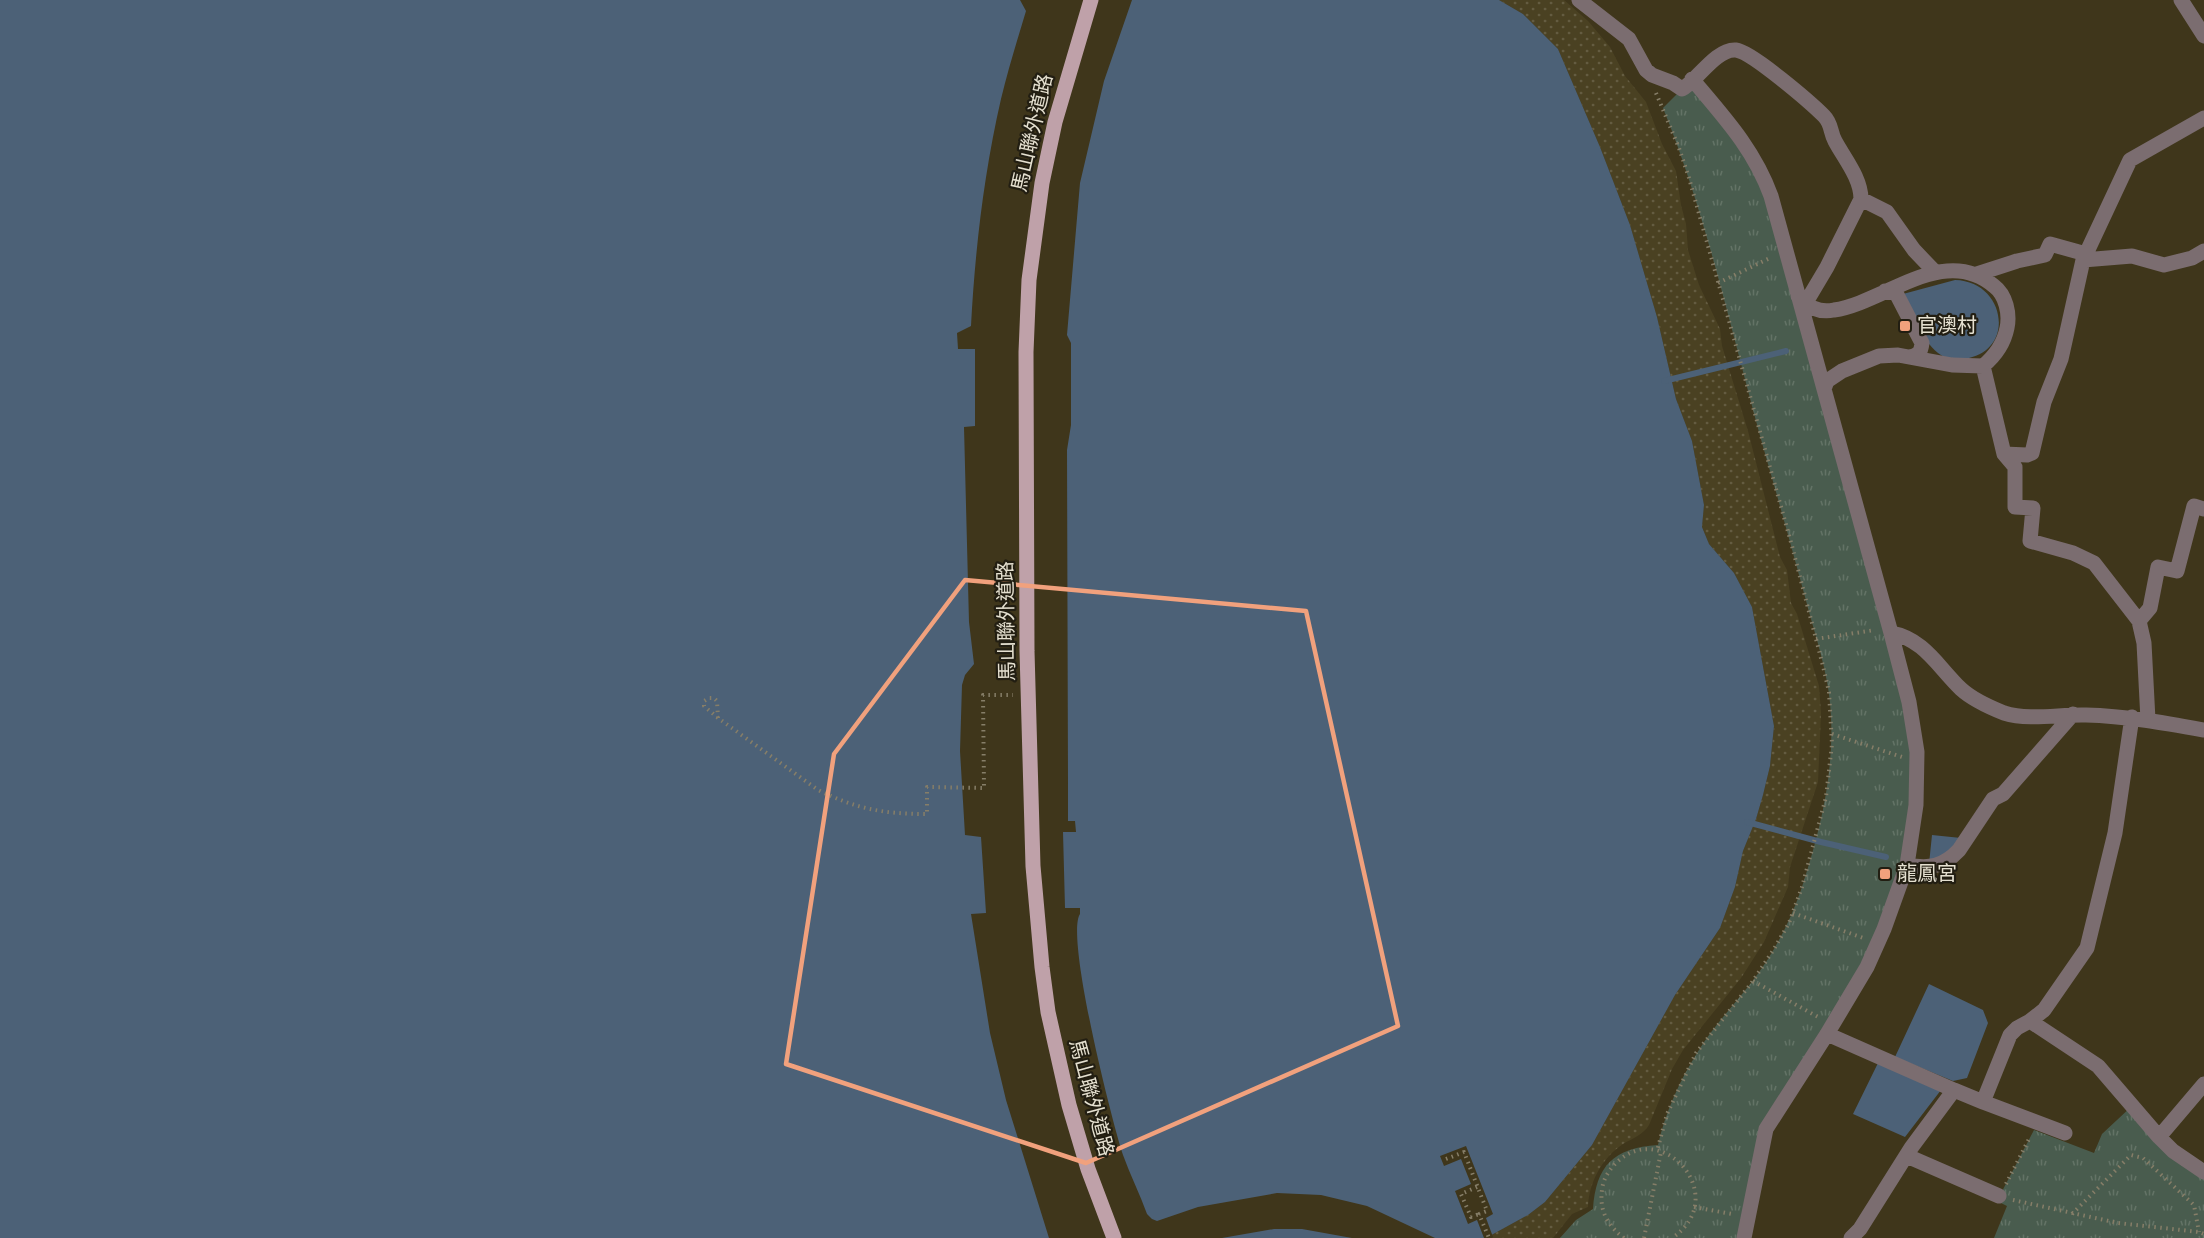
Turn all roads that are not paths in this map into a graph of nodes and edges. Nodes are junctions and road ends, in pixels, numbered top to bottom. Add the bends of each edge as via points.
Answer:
1 (1091, 0) edge
2 (1579, 0) edge
3 (2181, 0) edge
4 (2204, 36) edge
5 (1692, 80) junction
6 (2204, 118) edge
7 (1861, 198) junction
8 (2204, 251) edge
9 (2085, 257) junction
10 (1935, 272) junction
11 (1977, 274) junction
12 (1885, 291) junction
13 (1800, 299) junction
14 (1910, 357) junction
15 (1983, 366) junction
16 (1824, 389) junction
17 (2004, 454) junction
18 (2204, 509) edge
19 (2139, 621) junction
20 (1891, 633) junction
21 (2073, 714) junction
22 (2132, 717) junction
23 (2148, 720) junction
24 (2204, 730) edge
25 (1907, 865) junction
26 (2030, 1021) junction
27 (1821, 1029) junction
28 (2204, 1084) edge
29 (1954, 1090) junction
30 (1983, 1102) junction
31 (2065, 1133) dead end
32 (2159, 1137) junction
33 (1907, 1156) junction
34 (2204, 1172) edge
35 (1999, 1196) road end
36 (1114, 1238) edge
37 (1744, 1238) edge
38 (1851, 1238) edge

1 - 36 main road, 馬山聯外道路 via 1055,122 1029,280 1028,651 1033,866 1042,967 1070,1105 1088,1169
2 - 5 street via 1629,39 1652,75 1682,89
3 - 4 street
5 - 7 street via 1725,53 1744,53 1782,80 1832,126 1833,138 1856,178
5 - 13 street via 1748,147 1761,170
6 - 9 street via 2130,160
7 - 10 street via 1887,212
7 - 13 street via 1808,299
8 - 9 street via 2164,265 2132,256
9 - 11 street via 2050,244 2045,255
9 - 17 street via 2061,359 2044,402 2032,453
10 - 11 street
10 - 12 street
11 - 15 street via 1996,287 2006,302 2008,321 2005,336
12 - 13 street via 1832,311 1810,308
12 - 14 street via 1896,293 1922,343 1918,355
13 - 16 street
14 - 15 street
14 - 16 street via 1879,356 1842,371 1827,381
15 - 17 street
16 - 20 street
17 - 19 street via 2015,467 2015,507 2033,508 2030,542 2094,563
18 - 19 street via 2194,506 2177,571 2158,567 2150,608
19 - 23 street
20 - 21 street via 1917,643 1962,690 1993,708 2018,716
20 - 25 street via 1917,752 1916,805
21 - 22 street
21 - 25 street via 2003,794 1993,799 1952,857 1934,867
22 - 23 street
22 - 26 street via 2115,833 2087,948 2044,1010
23 - 24 street
25 - 27 street via 1877,945 1854,988
26 - 30 street via 2010,1035
26 - 32 street via 2098,1066
27 - 29 street
27 - 37 street via 1766,1128
28 - 32 street
29 - 30 street
29 - 33 street
30 - 31 street
32 - 34 street
33 - 35 street
33 - 38 street

